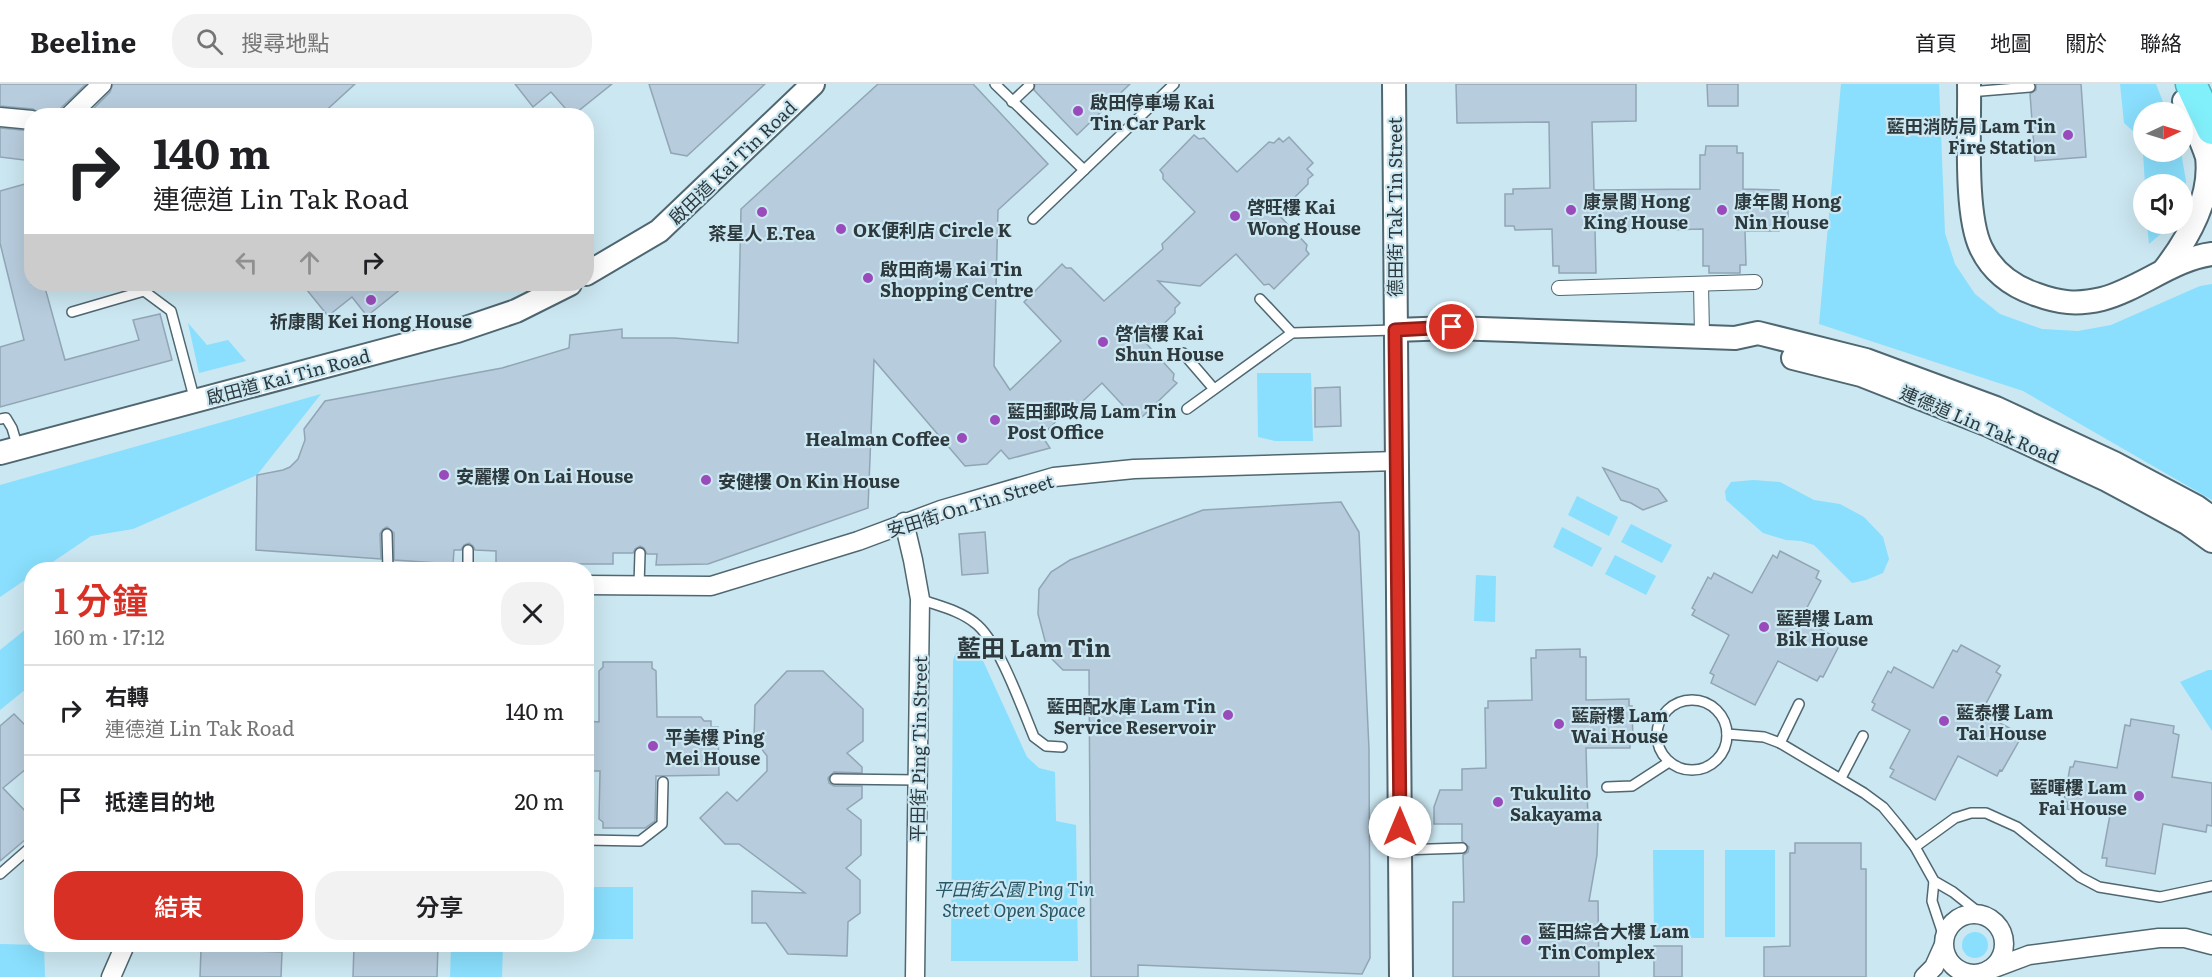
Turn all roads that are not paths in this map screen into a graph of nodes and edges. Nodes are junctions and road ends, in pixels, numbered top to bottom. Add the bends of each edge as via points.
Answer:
1 (102, 84) edge
2 (813, 84) edge
3 (995, 84) edge
4 (1174, 84) edge
5 (1394, 84) edge
6 (2177, 84) edge
7 (2191, 84) edge
8 (1029, 86) dead end
9 (2030, 87) dead end
10 (1969, 88) edge
11 (1012, 102) junction
12 (77, 108) edge
13 (0, 117) edge
14 (24, 119) edge
15 (2212, 129) edge
16 (1084, 170) junction
17 (1034, 219) dead end
18 (2212, 254) edge
19 (594, 269) edge
20 (2161, 274) junction
21 (1755, 282) dead end
22 (1701, 284) junction
23 (1559, 288) dead end
24 (556, 291) edge
25 (1260, 299) dead end
26 (72, 312) dead end
27 (1395, 330) junction
28 (1292, 333) junction
29 (1702, 335) junction
30 (1735, 338) junction
31 (1183, 353) dead end
32 (1214, 389) junction
33 (195, 401) junction
34 (1187, 409) dead end
35 (0, 418) edge
36 (9, 451) edge
37 (1397, 461) junction
38 (2212, 518) edge
39 (904, 522) junction
40 (387, 534) dead end
41 (2212, 541) edge
42 (468, 550) dead end
43 (640, 553) dead end
44 (388, 562) edge
45 (468, 562) edge
46 (594, 585) edge
47 (639, 585) junction
48 (920, 599) junction
49 (1799, 704) dead end
50 (1727, 734) junction
51 (1863, 736) dead end
52 (1780, 743) junction
53 (1062, 747) dead end
54 (1670, 762) junction
55 (1841, 778) junction
56 (835, 779) dead end
57 (918, 780) junction
58 (663, 782) dead end
59 (1606, 787) dead end
60 (594, 840) edge
61 (1915, 847) junction
62 (1462, 848) dead end
63 (1400, 849) junction
64 (24, 853) edge
65 (0, 874) edge
66 (1934, 881) junction
67 (2212, 885) edge
68 (1982, 915) junction
69 (1944, 942) junction
70 (2212, 945) edge
71 (122, 952) edge
72 (1982, 973) edge
73 (111, 977) edge
74 (915, 977) edge
75 (1401, 977) edge
76 (1924, 977) edge

1 - 12 street
2 - 19 street, 啟田道 Kai Tin Road via 659,231
3 - 11 lane
4 - 16 lane
5 - 27 street, 德田街 Tak Tin Street
6 - 20 street via 2207,158 2208,185 2195,224
7 - 15 highway
8 - 11 lane
9 - 10 lane
10 - 20 street via 1974,219 1981,247 1998,273 2022,289 2050,300 2080,304 2105,298
11 - 16 lane
13 - 14 street
16 - 17 lane
18 - 20 street via 2201,255
21 - 22 street
22 - 23 street
22 - 29 street
24 - 33 street, 啟田道 Kai Tin Road via 516,311 457,331
25 - 28 lane
26 - 33 lane via 144,291 171,311
27 - 28 lane
27 - 29 street, 連德道 Lin Tak Road via 1452,327
27 - 37 street, 德田街 Tak Tin Street
28 - 32 lane
29 - 30 street, 連德道 Lin Tak Road
30 - 38 street, 連德道 Lin Tak Road via 1758,333 1866,360 1996,408 2114,464
30 - 41 street, 連德道 Lin Tak Road via 1759,349 1861,375 1988,425 2107,480 2187,523
31 - 32 lane
32 - 34 lane
33 - 36 street, 啟田道 Kai Tin Road
35 - 36 lane via 6,418 12,428
37 - 39 street, 安田街 On Tin Street via 1134,469 1054,477
37 - 63 street, 德田街 Tak Tin Street
39 - 47 street, 安田街 On Tin Street via 858,541 711,586
39 - 48 street, 平田街 Ping Tin Street
40 - 44 lane
42 - 45 lane
43 - 47 lane
46 - 47 street, 安田街 On Tin Street
48 - 53 lane via 962,614 977,624 992,641 1034,737 1046,746
48 - 57 street, 平田街 Ping Tin Street
49 - 52 lane
50 - 52 lane via 1764,737
50 - 54 lane via 1721,756 1702,769 1679,768
50 - 54 lane via 1725,723 1713,706 1693,699 1682,700 1672,705 1659,722 1658,744
51 - 55 lane
52 - 55 lane
54 - 59 lane via 1632,786
55 - 61 lane via 1883,807
56 - 57 lane
57 - 74 street, 平田街 Ping Tin Street
58 - 60 lane via 662,824 640,841
61 - 66 lane
61 - 67 lane via 1954,818 1986,813 2017,827 2080,877 2099,887 2160,897
62 - 63 lane
63 - 75 street, 德田街 Tak Tin Street
64 - 65 lane
66 - 68 lane
66 - 69 lane via 1932,901
68 - 69 street via 1962,916 1948,929
68 - 72 street via 1996,924 2004,940 2001,958
69 - 72 street via 1946,956 1957,969
69 - 76 street via 1934,967
70 - 72 street via 2185,938 2159,938 2029,955
71 - 73 street

